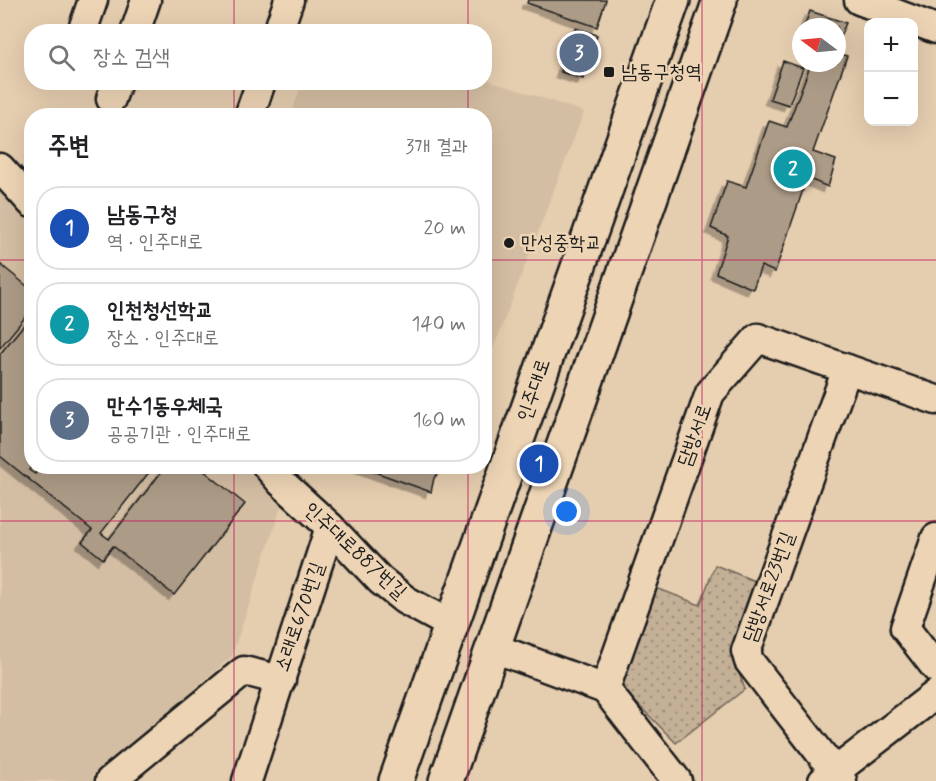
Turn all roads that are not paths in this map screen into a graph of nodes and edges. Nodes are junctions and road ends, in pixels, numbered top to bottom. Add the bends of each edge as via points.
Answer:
1 (93, 0) edge
2 (146, 0) edge
3 (289, 0) edge
4 (673, 0) edge
5 (720, 0) edge
6 (859, 0) edge
7 (85, 24) edge
8 (138, 24) edge
9 (281, 24) edge
10 (936, 29) edge
11 (258, 90) edge
12 (252, 108) edge
13 (0, 168) edge
14 (24, 194) edge
15 (847, 369) junction
16 (936, 400) edge
17 (274, 474) edge
18 (330, 527) junction
19 (936, 538) edge
20 (451, 625) junction
21 (494, 648) junction
22 (936, 668) edge
23 (281, 680) junction
24 (605, 689) junction
25 (936, 694) edge
26 (834, 778) edge
27 (110, 781) edge
28 (247, 781) edge
29 (396, 781) edge
30 (446, 781) edge
31 (677, 781) edge

1 - 7 street
2 - 8 street
3 - 9 street
4 - 20 main road, 인주대로
5 - 21 main road
6 - 10 street
11 - 12 street
13 - 14 street
15 - 16 street, 담방서로
15 - 24 street, 담방서로 via 758,338 710,393
15 - 26 street, 담방서로23번길 via 746,651 749,661
17 - 18 street, 인주대로887번길
18 - 20 street, 인주대로887번길 via 380,580 405,600
18 - 23 street, 소래로670번길
19 - 22 street via 905,628
20 - 29 main road, 인주대로
21 - 24 street
21 - 30 main road
23 - 27 street, 소래로670번길 via 244,671
23 - 28 street
24 - 31 street
25 - 26 street

